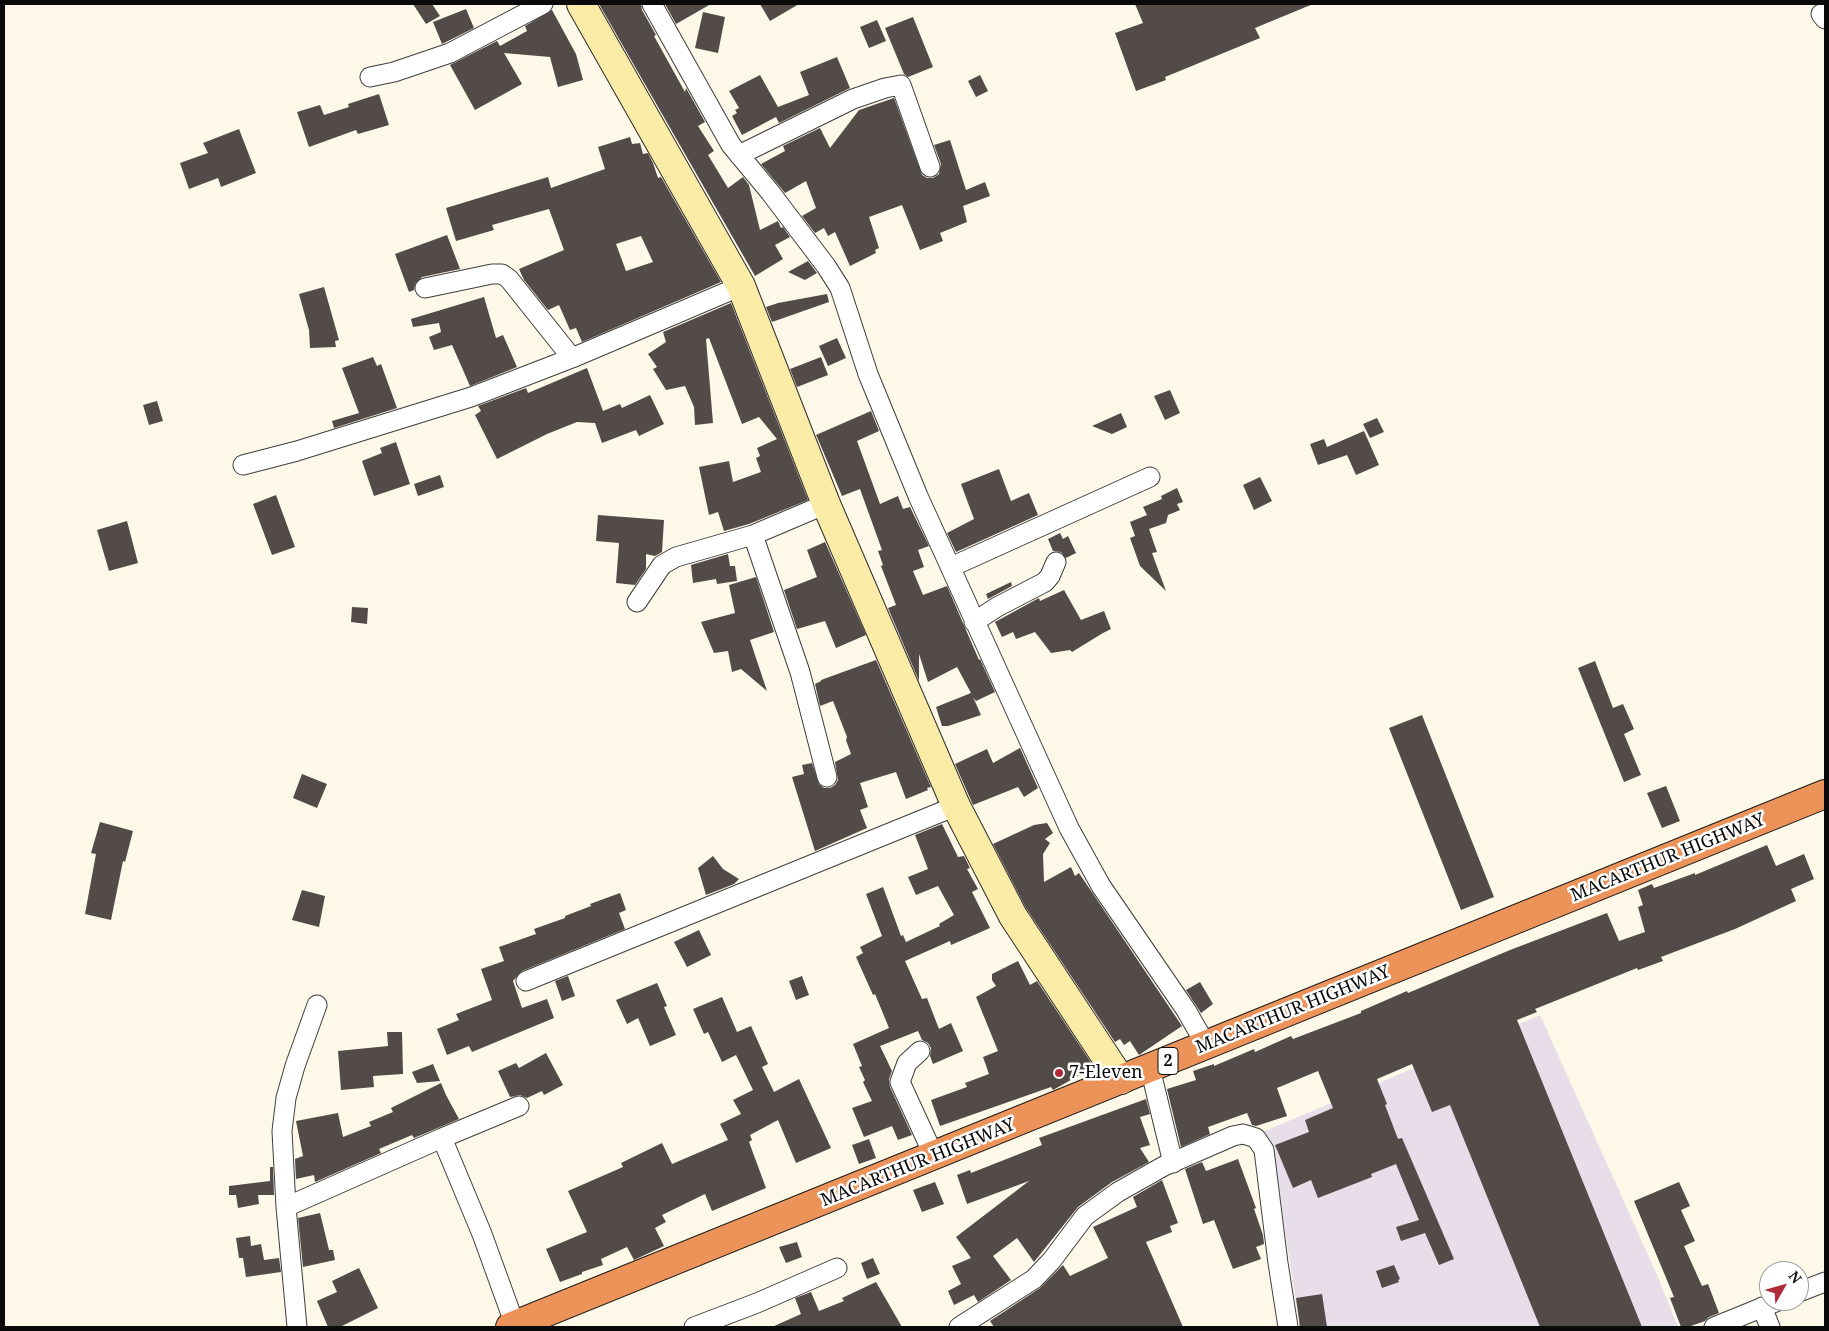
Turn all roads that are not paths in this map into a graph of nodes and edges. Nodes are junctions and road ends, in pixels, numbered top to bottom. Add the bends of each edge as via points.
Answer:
1 (543, 4) edge
2 (581, 4) edge
3 (652, 4) edge
4 (370, 78) dead end
5 (739, 156) junction
6 (930, 166) dead end
7 (741, 286) junction
8 (425, 288) dead end
9 (572, 358) junction
10 (244, 465) dead end
11 (1150, 477) dead end
12 (826, 504) junction
13 (753, 535) junction
14 (1056, 562) dead end
15 (950, 567) junction
16 (637, 602) dead end
17 (974, 622) junction
18 (827, 777) dead end
19 (1825, 794) edge
20 (956, 806) junction
21 (526, 981) dead end
22 (317, 1005) dead end
23 (1206, 1045) junction
24 (920, 1052) dead end
25 (1150, 1068) junction
26 (1121, 1080) junction
27 (519, 1106) dead end
28 (442, 1138) junction
29 (934, 1156) junction
30 (1173, 1163) junction
31 (286, 1207) junction
32 (837, 1268) dead end
33 (1825, 1282) edge
34 (1809, 1288) edge
35 (1759, 1309) edge
36 (1770, 1311) edge
37 (512, 1326) edge
38 (297, 1327) edge
39 (694, 1327) edge
40 (959, 1327) edge
41 (1288, 1327) edge
42 (1714, 1327) edge
43 (1770, 1327) edge

1 - 4 street via 450,53
2 - 7 street
3 - 5 street
5 - 6 street via 853,99 901,85
5 - 15 street via 770,192 840,288 886,420
7 - 9 street
7 - 12 street
8 - 9 street via 502,274
9 - 10 street via 471,397
11 - 15 street
12 - 13 street
12 - 20 street
13 - 16 street via 676,557 662,565
13 - 18 street via 800,672
14 - 17 street via 1045,582
15 - 17 street
17 - 23 street via 1084,858
19 - 23 highway, MACARTHUR HIGHWAY / 2
20 - 21 street
20 - 26 street via 1013,916
22 - 31 street via 286,1098 282,1131
23 - 25 highway, MACARTHUR HIGHWAY / 2
24 - 29 street via 907,1063 900,1082
25 - 26 highway, MACARTHUR HIGHWAY / 2
25 - 30 street
26 - 29 highway, MACARTHUR HIGHWAY / 2
27 - 28 street
28 - 31 street
28 - 37 street via 482,1234
29 - 37 highway, MACARTHUR HIGHWAY / 2
30 - 40 street via 1134,1182 1085,1216 1034,1279
30 - 41 street via 1233,1136 1243,1134 1260,1142 1264,1150
31 - 38 street
32 - 39 street
33 - 34 street
35 - 42 street
36 - 43 street

